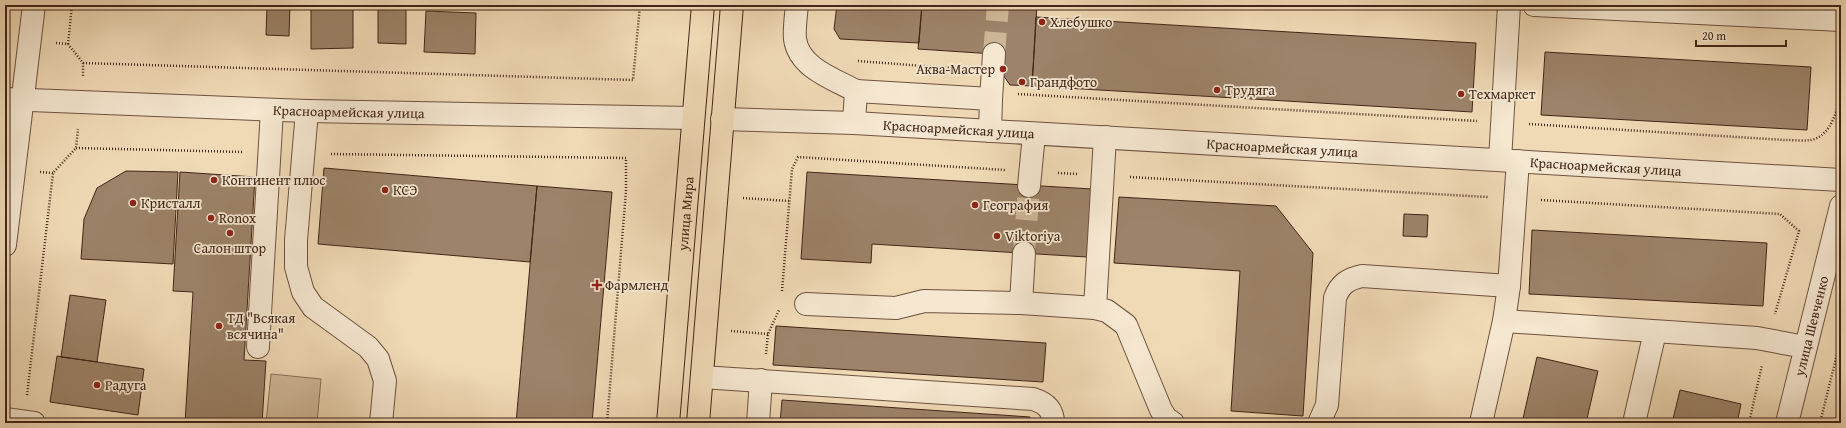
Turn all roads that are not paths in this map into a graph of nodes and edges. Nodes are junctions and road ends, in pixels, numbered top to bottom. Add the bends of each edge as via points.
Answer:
1 (34, 5) edge
2 (703, 5) edge
3 (732, 5) edge
4 (797, 5) edge
5 (1509, 5) edge
6 (1534, 5) edge
7 (1841, 20) edge
8 (994, 54) tunnel mouth
9 (856, 91) junction
10 (992, 91) junction
11 (14, 100) edge
12 (272, 110) junction
13 (307, 111) junction
14 (693, 118) junction
15 (722, 119) junction
16 (854, 123) junction
17 (990, 131) junction
18 (1034, 134) junction
19 (1105, 137) junction
20 (1509, 161) junction
21 (1030, 179) tunnel mouth
22 (1841, 180) edge
23 (1841, 206) edge
24 (5, 245) edge
25 (1024, 253) tunnel mouth
26 (1509, 286) junction
27 (1021, 303) junction
28 (806, 304) dead end
29 (1095, 308) junction
30 (1504, 321) junction
31 (1655, 332) junction
32 (258, 347) dead end
33 (1805, 347) junction
34 (702, 377) junction
35 (767, 380) junction
36 (381, 423) edge
37 (668, 423) edge
38 (698, 423) edge
39 (758, 423) edge
40 (1053, 423) edge
41 (1173, 423) edge
42 (1319, 423) edge
43 (1481, 423) edge
44 (1634, 423) edge
45 (1787, 423) edge

1 - 11 street
2 - 14 main road, улица Мира
3 - 15 main road
4 - 9 street via 795,38 797,48 805,61 822,74
5 - 20 street via 1502,123
6 - 7 street
8 - 10 street
9 - 10 street
9 - 16 street
10 - 17 street
11 - 12 street, Красноармейская улица
11 - 24 street
12 - 13 street, Красноармейская улица
12 - 32 street
13 - 14 street, Красноармейская улица
13 - 36 street via 296,267 302,292 312,307 368,347 378,359 385,381
14 - 15 main road
14 - 37 main road, улица Мира
15 - 16 street, Красноармейская улица
15 - 34 main road
16 - 17 street, Красноармейская улица
17 - 18 street, Красноармейская улица
18 - 19 street, Красноармейская улица
18 - 21 street
19 - 20 street, Красноармейская улица
19 - 29 street
20 - 22 street, Красноармейская улица
20 - 26 street via 1515,198
23 - 33 street, улица Шевченко
25 - 27 street
26 - 30 street
26 - 42 street via 1362,276 1346,282 1338,289 1335,298 1327,405
27 - 28 street via 924,301 896,308
27 - 29 street
29 - 41 street via 1107,311 1126,325 1161,410
30 - 31 street
30 - 43 street
31 - 33 street via 1757,338
31 - 44 street
33 - 45 street, улица Шевченко
34 - 35 street
34 - 38 main road
35 - 39 street
35 - 40 street via 1033,399 1044,402 1050,409

